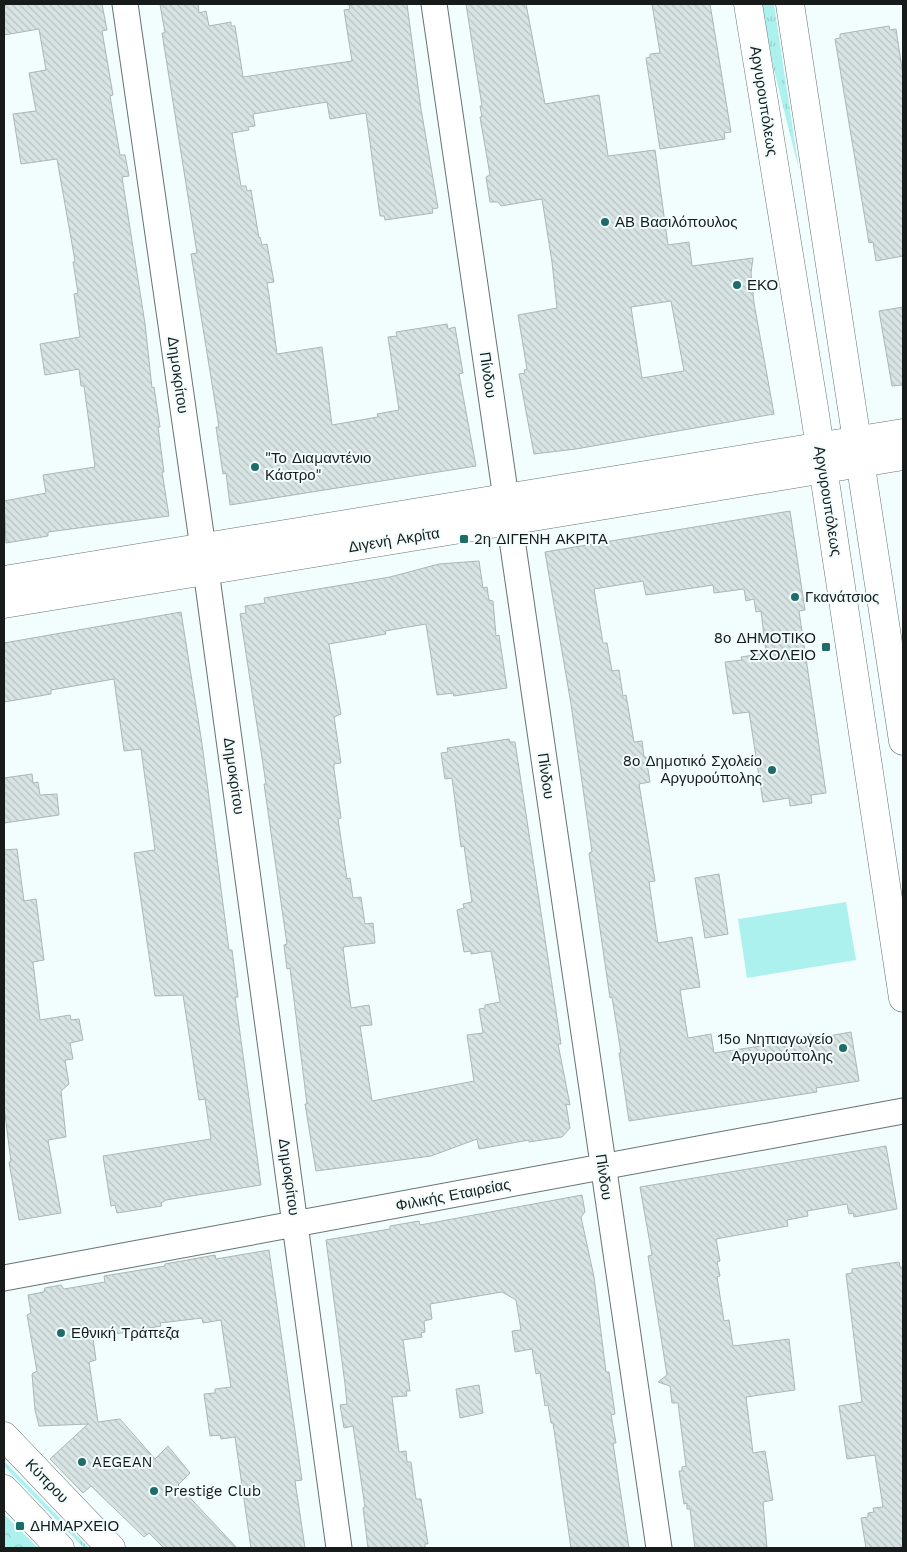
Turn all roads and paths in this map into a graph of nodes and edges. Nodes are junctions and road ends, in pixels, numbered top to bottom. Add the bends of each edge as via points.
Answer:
1 (125, 4) edge
2 (434, 4) edge
3 (748, 4) edge
4 (790, 4) edge
5 (903, 433) edge
6 (858, 452) junction
7 (903, 456) edge
8 (821, 458) junction
9 (507, 509) junction
10 (204, 559) junction
11 (4, 580) edge
12 (4, 604) edge
13 (903, 741) edge
14 (903, 998) edge
15 (903, 1111) edge
16 (603, 1167) junction
17 (296, 1224) junction
18 (4, 1278) edge
19 (5, 1432) edge
20 (4, 1489) edge
21 (60, 1548) edge
22 (112, 1548) edge
23 (339, 1548) edge
24 (659, 1548) edge

1 - 10 street, Δημοκρίτου
2 - 9 street, Πίνδου
3 - 8 main road, Αργυρουπόλεως
4 - 6 main road
5 - 6 main road, Διγενή Ακρίτα
6 - 7 main road, Διγενή Ακρίτα
6 - 8 main road, Διγενή Ακρίτα
6 - 13 main road
8 - 9 main road, Διγενή Ακρίτα
8 - 14 main road, Αργυρουπόλεως
9 - 10 main road, Διγενή Ακρίτα
9 - 16 street, Πίνδου
10 - 11 main road, Διγενή Ακρίτα
10 - 12 main road, Διγενή Ακρίτα
10 - 17 street, Δημοκρίτου
15 - 16 street, Φιλικής Εταιρείας
16 - 17 street, Φιλικής Εταιρείας
16 - 24 street, Πίνδου
17 - 18 street, Φιλικής Εταιρείας
17 - 23 street, Δημοκρίτου
19 - 22 main road, Κύπρου
20 - 21 main road

